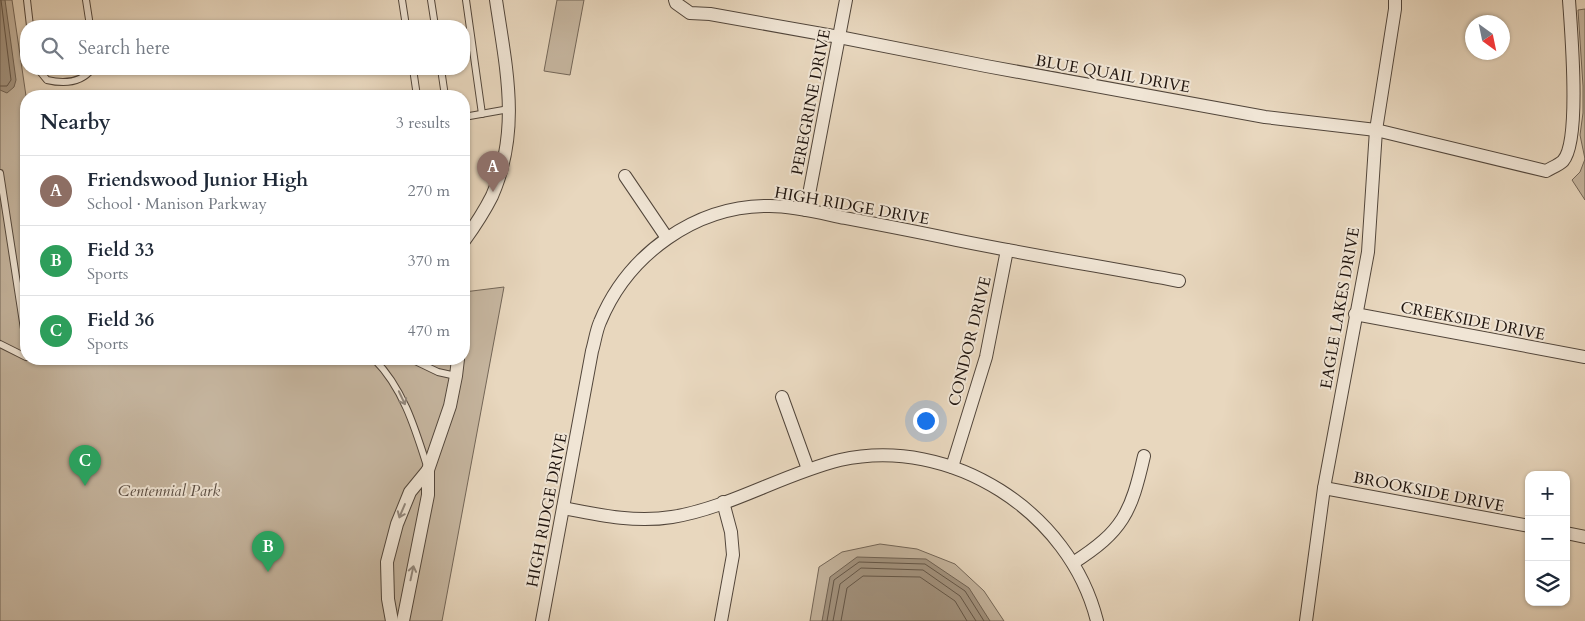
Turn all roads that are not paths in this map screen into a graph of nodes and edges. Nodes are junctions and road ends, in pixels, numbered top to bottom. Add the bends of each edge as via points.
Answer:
1 (27, 0) edge
2 (86, 0) edge
3 (402, 0) edge
4 (431, 0) edge
5 (466, 0) edge
6 (496, 0) edge
7 (846, 0) edge
8 (1395, 0) edge
9 (1569, 0) edge
10 (675, 2) edge
11 (29, 20) edge
12 (89, 20) edge
13 (405, 20) edge
14 (434, 20) edge
15 (469, 20) edge
16 (470, 28) edge
17 (839, 37) junction
18 (43, 75) edge
19 (87, 75) edge
20 (413, 75) edge
21 (442, 75) edge
22 (416, 90) edge
23 (444, 90) edge
24 (509, 109) junction
25 (482, 114) junction
26 (470, 115) edge
27 (1376, 130) junction
28 (0, 173) edge
29 (626, 176) dead end
30 (3, 208) edge
31 (806, 210) junction
32 (470, 232) edge
33 (667, 238) junction
34 (1007, 250) junction
35 (1179, 281) dead end
36 (20, 307) edge
37 (1355, 314) junction
38 (0, 344) edge
39 (20, 354) edge
40 (1585, 357) edge
41 (379, 365) edge
42 (423, 365) edge
43 (457, 365) edge
44 (456, 376) junction
45 (782, 398) dead end
46 (1144, 456) dead end
47 (952, 467) junction
48 (808, 469) junction
49 (428, 470) junction
50 (1324, 488) junction
51 (723, 502) junction
52 (563, 508) junction
53 (1525, 525) edge
54 (1570, 534) edge
55 (1585, 536) edge
56 (1073, 564) junction
57 (392, 621) edge
58 (403, 621) edge
59 (542, 621) edge
60 (721, 621) edge
61 (1097, 621) edge
62 (1306, 621) edge

1 - 11 lane
2 - 12 lane
3 - 13 lane
4 - 14 lane
5 - 15 lane
6 - 24 street
7 - 17 street, PEREGRINE DRIVE
8 - 27 street, EAGLE LAKES DRIVE
9 - 27 street, BLUE QUAIL DRIVE via 1574,92 1569,147 1563,161 1546,171
10 - 17 street, BLUE QUAIL DRIVE via 690,13
16 - 25 lane
17 - 27 street, BLUE QUAIL DRIVE via 1255,115
17 - 31 street, PEREGRINE DRIVE
18 - 19 lane via 47,80 61,83
20 - 22 lane
21 - 23 lane
24 - 25 lane
24 - 32 street via 509,135 501,172 492,197
25 - 26 lane
27 - 37 street, EAGLE LAKES DRIVE via 1368,252
28 - 30 lane
29 - 33 street
30 - 36 lane
31 - 33 street, HIGH RIDGE DRIVE via 746,207 716,214
31 - 34 street, HIGH RIDGE DRIVE
33 - 52 street, HIGH RIDGE DRIVE via 624,278 599,323
34 - 35 street, HIGH RIDGE DRIVE
34 - 47 street, CONDOR DRIVE via 986,357
37 - 40 street, CREEKSIDE DRIVE
37 - 50 street, EAGLE LAKES DRIVE
38 - 39 lane
41 -> 49 lane via 399,392 416,429
42 - 44 lane
43 - 44 street
44 - 49 street via 450,406
45 - 48 street
46 - 56 street via 1127,514 1113,533
47 - 48 street via 910,457 874,456
47 - 56 street via 992,485 1022,505 1057,540
48 - 51 street
49 -> 57 street via 410,492 387,562
58 -> 49 street via 428,495
50 - 53 street, BROOKSIDE DRIVE
50 - 62 street, EAGLE LAKES DRIVE
51 - 52 street via 671,518 641,520
51 - 60 street via 733,555
52 - 59 street, HIGH RIDGE DRIVE
54 - 55 street
56 - 61 street

